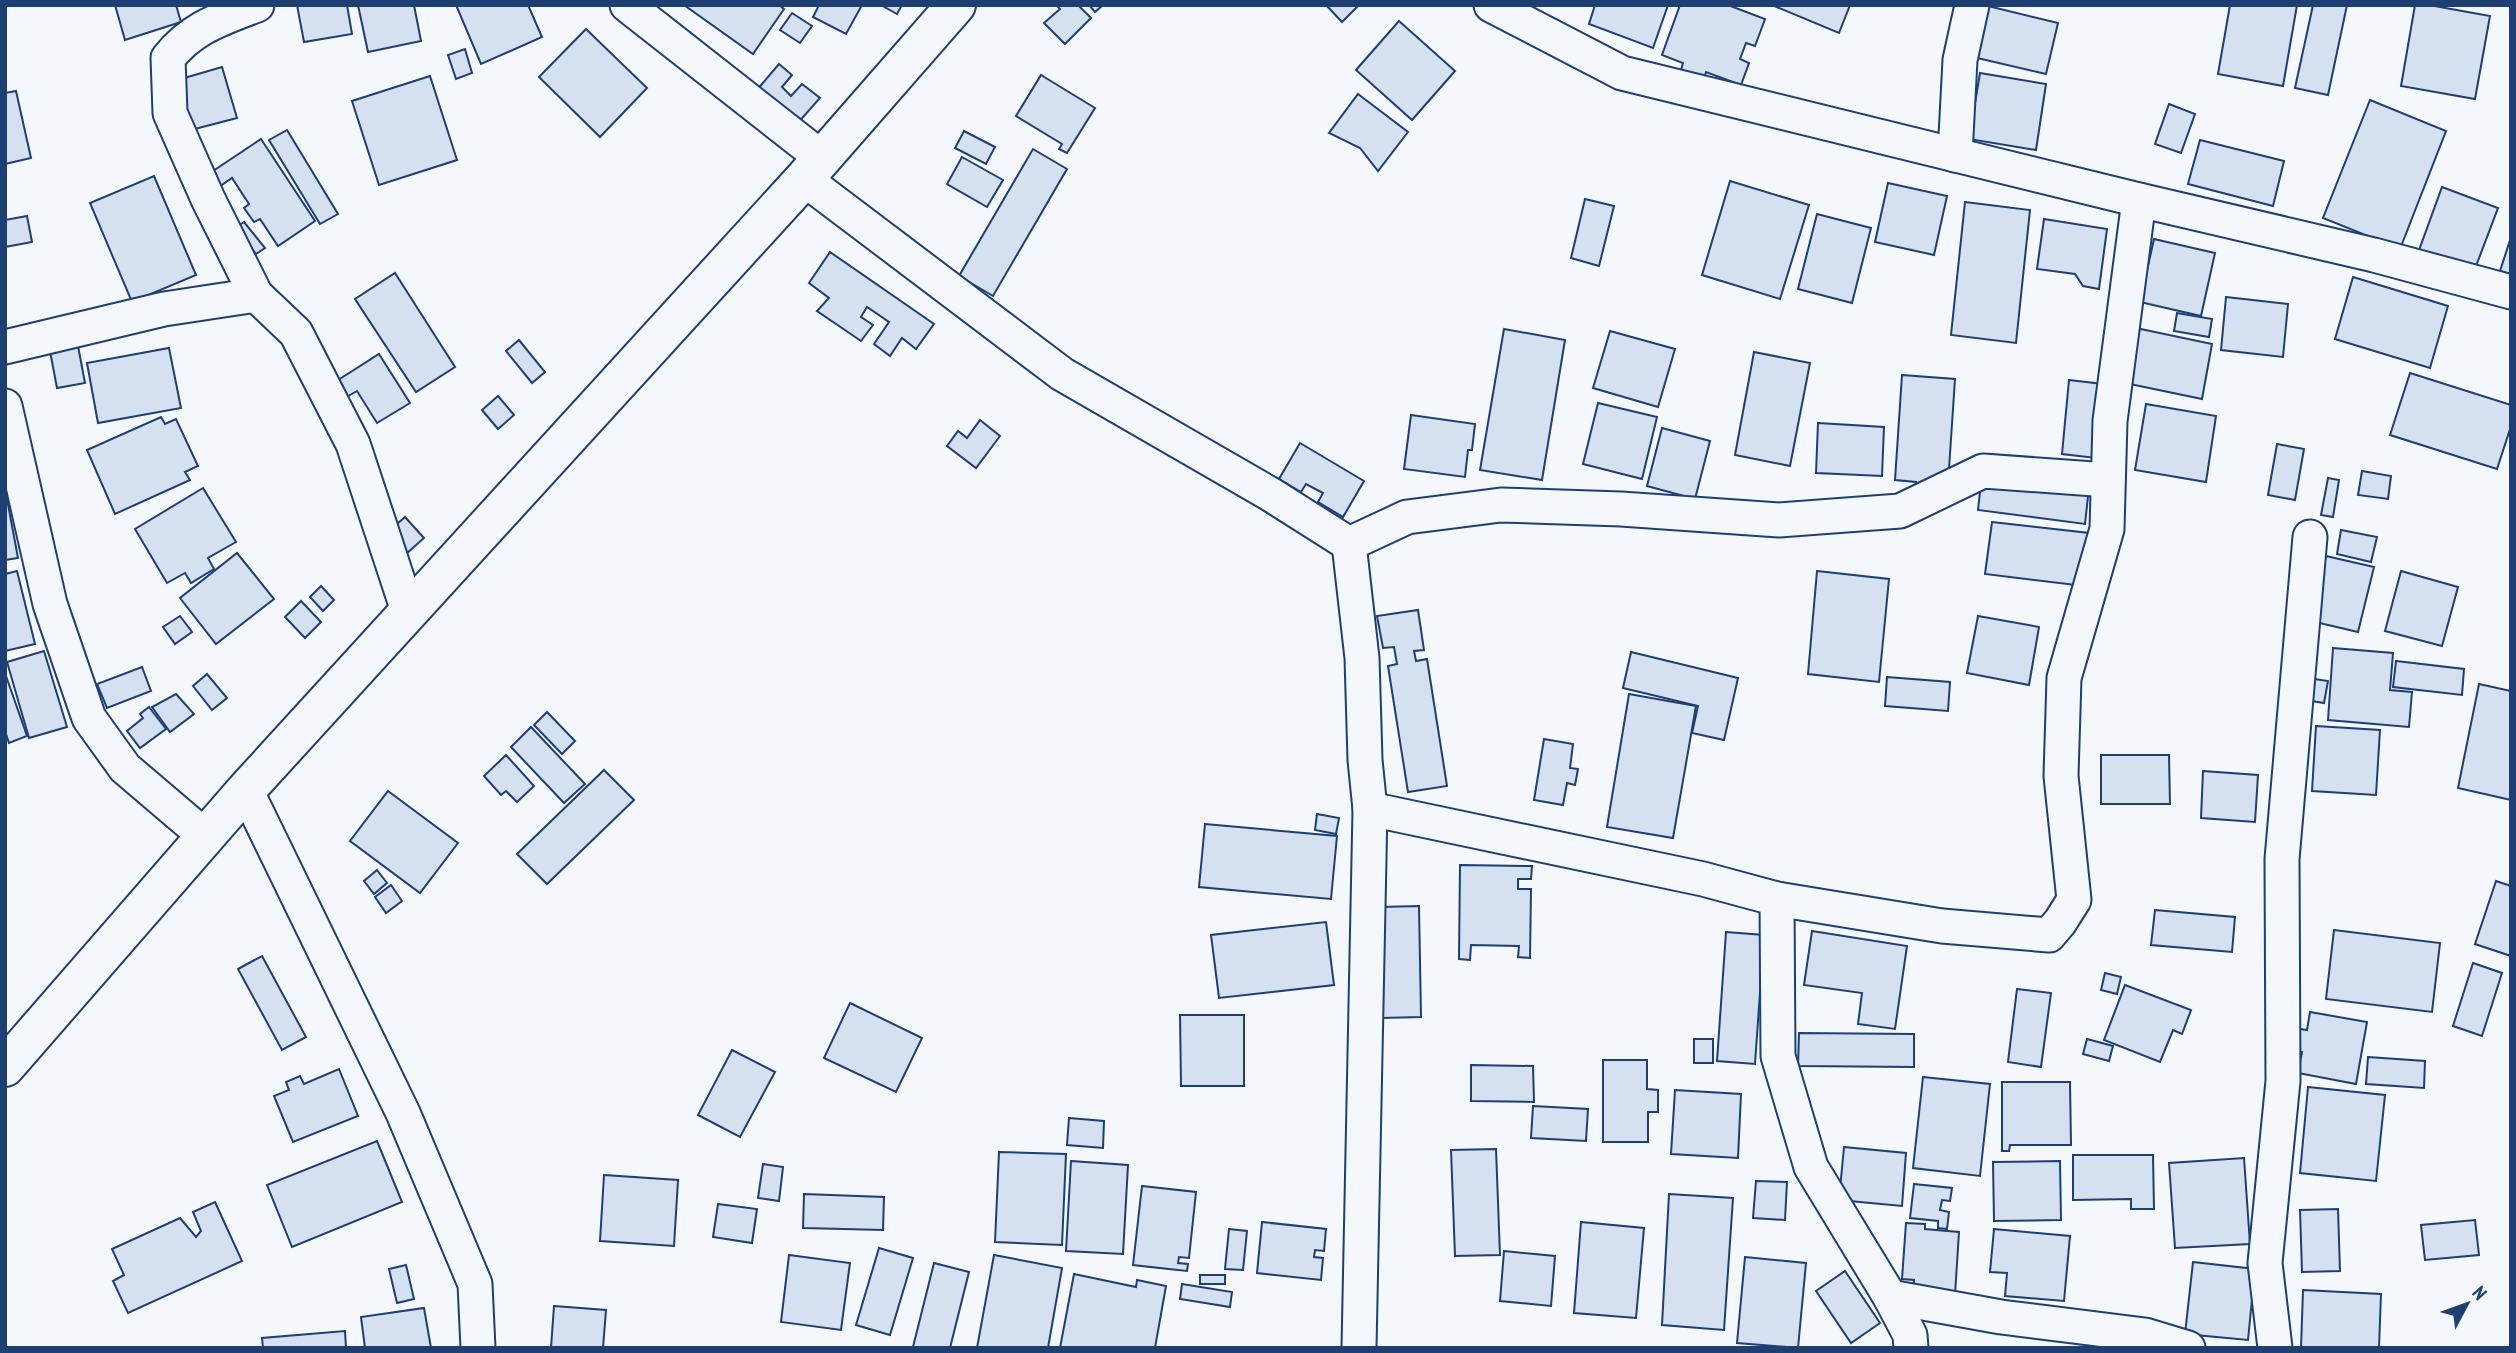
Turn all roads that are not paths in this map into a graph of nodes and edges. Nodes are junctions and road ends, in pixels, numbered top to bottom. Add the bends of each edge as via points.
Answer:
1 (257, 5) edge
2 (627, 5) edge
3 (956, 5) edge
4 (1491, 5) edge
5 (1972, 5) edge
6 (1955, 155) junction
7 (813, 168) junction
8 (2139, 200) junction
9 (2511, 292) edge
10 (256, 295) junction
11 (5, 346) edge
12 (5, 406) edge
13 (2108, 480) junction
14 (2310, 537) dead end
15 (1349, 544) junction
16 (408, 611) junction
17 (246, 789) junction
18 (1370, 809) junction
19 (205, 836) junction
20 (1777, 899) junction
21 (5, 1067) edge
22 (1890, 1297) junction
23 (478, 1348) edge
24 (1359, 1348) edge
25 (1911, 1348) edge
26 (2188, 1348) edge
27 (2275, 1348) edge

1 - 10 street via 209,24 181,41 168,58 170,113
2 - 7 street
3 - 7 main road
4 - 6 street via 1622,73
5 - 6 street via 1959,61
6 - 8 street
7 - 15 street via 1062,374
7 - 16 main road
8 - 9 street via 2374,254
8 - 13 street via 2110,421
10 - 11 street via 164,309
10 - 16 street via 296,334 353,444
12 - 19 street via 50,604 89,718 125,768
13 - 15 street via 1983,471 1899,510 1779,520 1501,505 1407,517
13 - 20 street via 2107,529 2064,678 2061,776 2074,900 2060,922 2049,935 1942,926
14 - 27 street via 2282,859 2283,1081 2265,1263
15 - 18 street via 1362,658
16 - 17 main road
17 - 19 main road
17 - 23 street via 403,1113 475,1284
18 - 20 street via 1703,879
18 - 24 street
19 - 21 main road
20 - 22 street via 1779,1056 1811,1167
22 - 25 street via 1910,1335
22 - 26 street via 2145,1335

